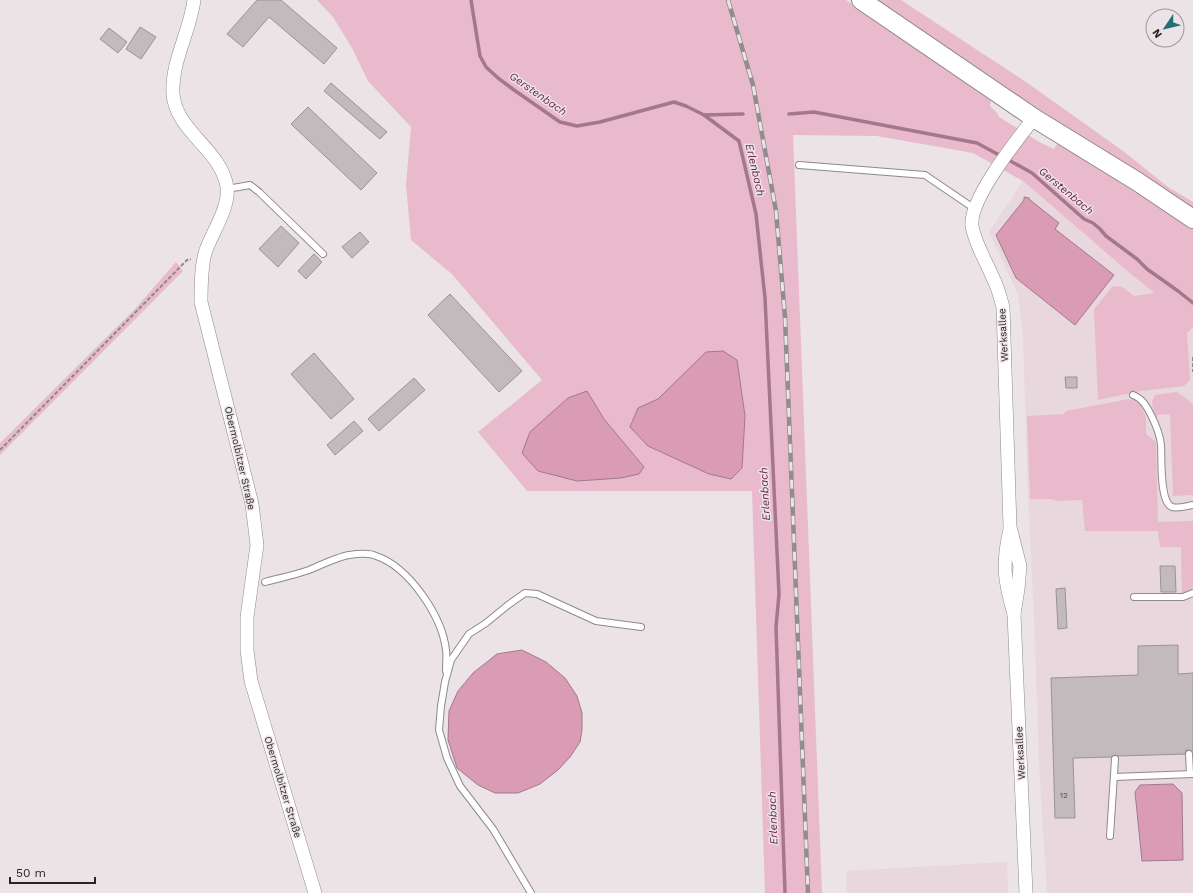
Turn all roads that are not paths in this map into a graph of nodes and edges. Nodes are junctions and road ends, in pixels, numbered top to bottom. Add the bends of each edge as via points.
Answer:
1 (194, 0) edge
2 (860, 0) edge
3 (1034, 118) junction
4 (799, 165) dead end
5 (227, 189) junction
6 (975, 209) junction
7 (1193, 219) edge
8 (323, 254) dead end
9 (1133, 395) dead end
10 (1193, 504) edge
11 (265, 582) dead end
12 (1193, 593) edge
13 (1134, 597) dead end
14 (641, 627) dead end
15 (445, 682) junction
16 (1189, 754) dead end
17 (1115, 759) dead end
18 (1192, 774) edge
19 (1114, 776) junction
20 (1110, 836) dead end
21 (315, 893) edge
22 (531, 893) edge
23 (1026, 893) edge

1 - 5 street, Obermolbitzer Straße via 192,16 174,73 173,96 178,115 223,171
2 - 3 street
3 - 6 street, Werksallee via 994,173
3 - 7 street
4 - 6 lane via 925,175
5 - 8 lane via 250,185
5 - 21 street, Obermolbitzer Straße via 224,209 206,253 201,274 201,302 252,504 257,545 247,617 247,650 251,681
6 - 23 street, Werksallee via 972,225 975,236 1003,307 1010,527 1020,566 1014,614
9 - 10 lane via 1147,406 1157,429 1161,444 1163,492 1168,504 1172,507 1186,507
11 - 15 lane via 308,571 348,555 375,555 391,563 421,593 434,614 446,650
12 - 13 lane via 1183,597
14 - 15 lane via 596,621 537,594 525,593 469,634 452,660
15 - 22 lane via 439,730 447,758 460,786 493,829
16 - 18 lane
17 - 19 lane
18 - 19 lane
19 - 20 lane

